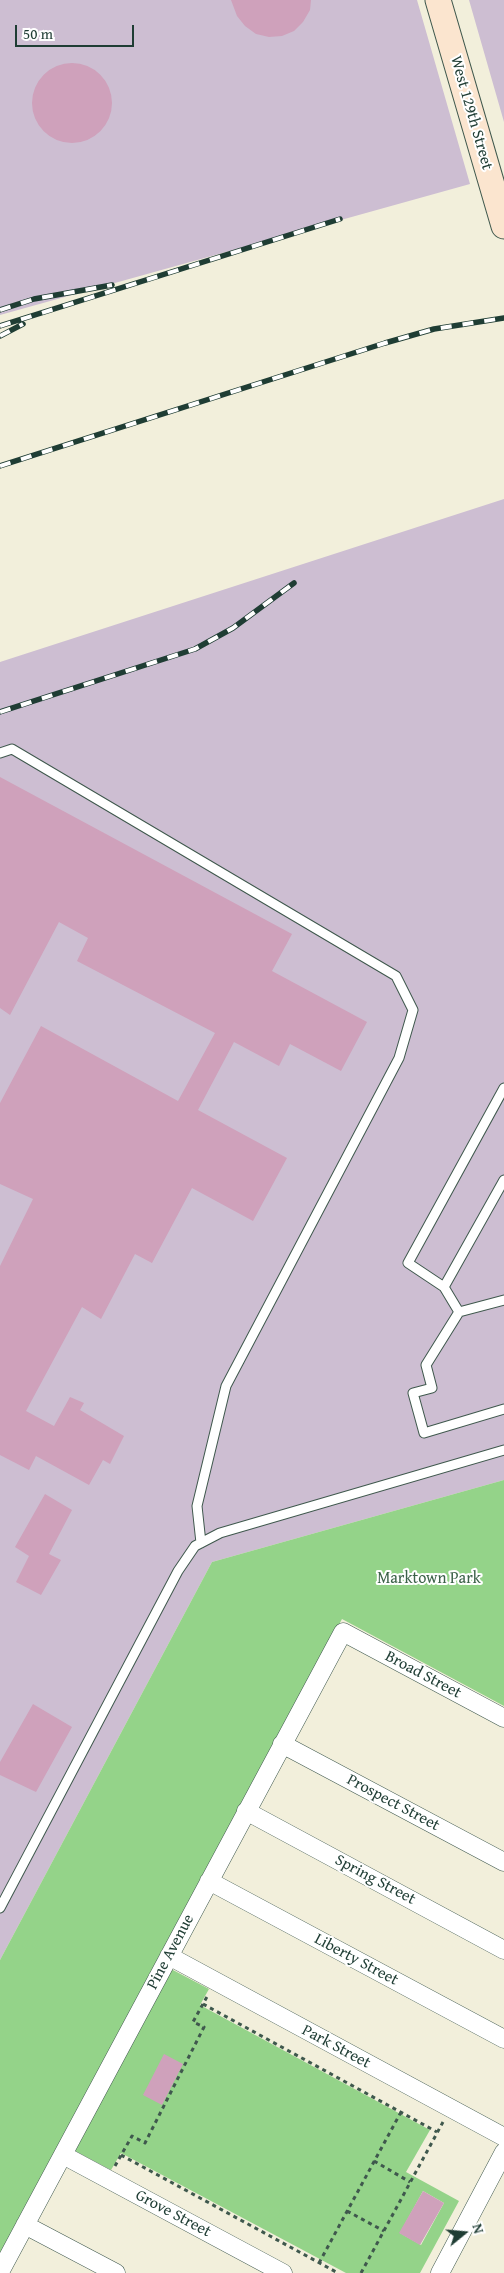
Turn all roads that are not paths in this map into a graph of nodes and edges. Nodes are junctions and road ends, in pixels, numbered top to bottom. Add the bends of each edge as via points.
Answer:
1 (438, 0) edge
2 (504, 226) edge
3 (0, 753) edge
4 (504, 1088) edge
5 (504, 1180) edge
6 (444, 1287) junction
7 (504, 1300) edge
8 (459, 1312) junction
9 (504, 1409) edge
10 (504, 1450) edge
11 (201, 1543) junction
12 (343, 1632) joint
13 (504, 1718) edge
14 (282, 1744) junction
15 (246, 1811) junction
16 (504, 1862) edge
17 (209, 1880) junction
18 (0, 1908) edge
19 (504, 1950) edge
20 (169, 1956) junction
21 (504, 2039) edge
22 (504, 2137) edge
23 (63, 2155) junction
24 (502, 2162) edge
25 (25, 2225) junction
26 (0, 2272) edge
27 (443, 2272) edge
28 (116, 2273) edge
29 (283, 2273) edge

1 - 2 main road, West 129th Street
3 - 11 lane via 12,749 396,976 412,1010 399,1058 226,1386 197,1506
4 - 6 lane via 408,1263
5 - 6 lane
6 - 8 lane
7 - 8 lane
8 - 9 lane via 426,1365 432,1388 413,1394 424,1433
10 - 11 lane via 220,1532
11 - 18 lane via 195,1546 178,1571
12 - 13 street, Broad Street
12 - 14 street, Pine Avenue
14 - 15 street, Pine Avenue
14 - 16 street, Prospect Street
15 - 17 street, Pine Avenue
15 - 19 street, Spring Street
17 - 20 street, Pine Avenue
17 - 21 street, Liberty Street
20 - 22 street, Park Street
20 - 23 street, Pine Avenue
23 - 25 street, Pine Avenue
23 - 29 street, Grove Street
24 - 27 street
25 - 26 street, Pine Avenue
25 - 28 street

